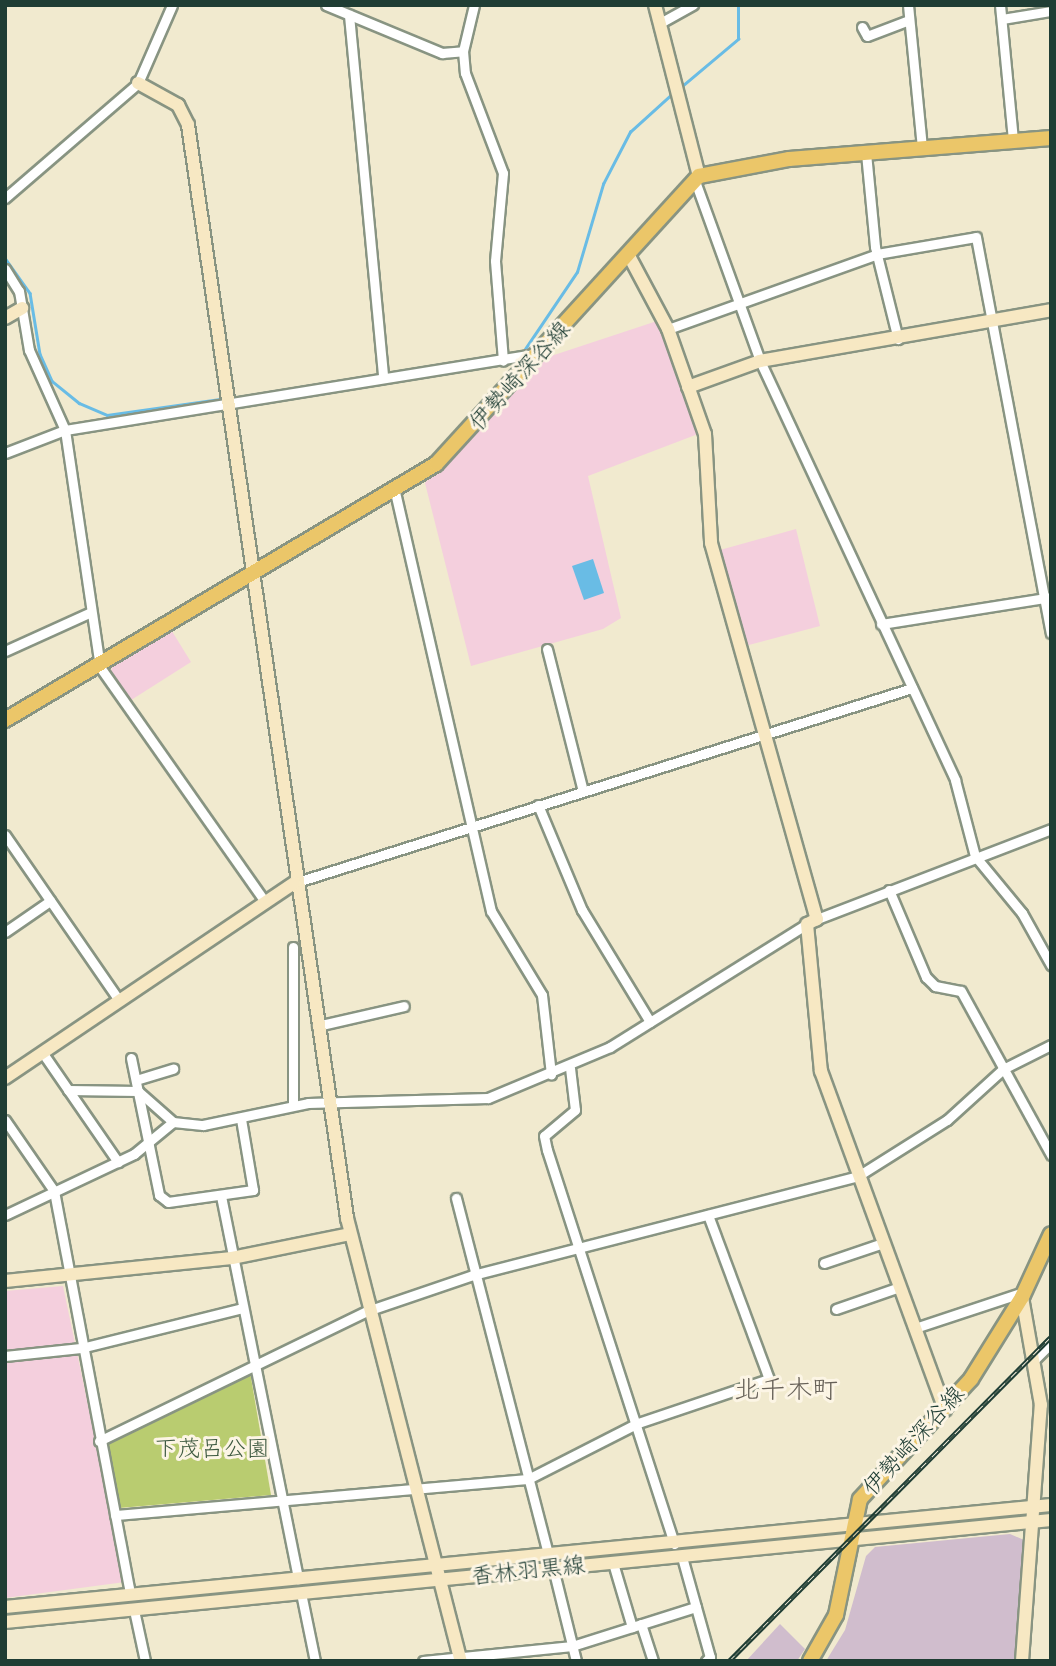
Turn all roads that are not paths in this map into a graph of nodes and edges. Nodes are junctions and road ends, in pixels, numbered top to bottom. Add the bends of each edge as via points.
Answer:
1 (172, 5) edge
2 (326, 5) edge
3 (474, 5) edge
4 (655, 5) edge
5 (693, 5) edge
6 (908, 5) edge
7 (1000, 5) edge
8 (1051, 11) edge
9 (349, 15) junction
10 (1002, 19) junction
11 (909, 20) junction
12 (660, 23) junction
13 (862, 27) dead end
14 (463, 51) junction
15 (138, 83) junction
16 (1051, 138) edge
17 (1013, 139) junction
18 (922, 147) junction
19 (866, 153) junction
20 (697, 179) junction
21 (5, 198) edge
22 (628, 254) junction
23 (877, 254) junction
24 (5, 269) edge
25 (738, 301) junction
26 (22, 308) junction
27 (1051, 310) edge
28 (5, 318) edge
29 (992, 321) junction
30 (668, 329) junction
31 (898, 339) junction
32 (541, 354) junction
33 (503, 361) junction
34 (760, 362) junction
35 (383, 377) junction
36 (688, 387) junction
37 (227, 404) junction
38 (65, 430) junction
39 (5, 453) edge
40 (395, 492) junction
41 (251, 574) junction
42 (1047, 597) edge
43 (92, 612) junction
44 (881, 624) junction
45 (1051, 632) edge
46 (5, 643) edge
47 (547, 649) dead end
48 (6, 650) edge
49 (100, 667) junction
50 (912, 688) junction
51 (5, 720) edge
52 (762, 735) junction
53 (583, 791) junction
54 (538, 805) junction
55 (470, 828) junction
56 (1051, 829) edge
57 (5, 835) edge
58 (975, 856) junction
59 (294, 883) junction
60 (889, 890) junction
61 (263, 900) junction
62 (50, 901) junction
63 (812, 922) junction
64 (5, 932) edge
65 (293, 947) dead end
66 (1051, 965) edge
67 (118, 999) junction
68 (404, 1006) dead end
69 (650, 1022) junction
70 (317, 1026) junction
71 (1051, 1045) edge
72 (42, 1052) junction
73 (131, 1058) dead end
74 (570, 1068) junction
75 (173, 1069) dead end
76 (1003, 1069) junction
77 (551, 1074) junction
78 (5, 1078) edge
79 (135, 1080) junction
80 (68, 1090) junction
81 (138, 1091) junction
82 (327, 1103) junction
83 (293, 1104) junction
84 (241, 1119) junction
85 (6, 1121) edge
86 (173, 1122) junction
87 (148, 1143) junction
88 (1051, 1155) edge
89 (118, 1162) junction
90 (858, 1176) junction
91 (54, 1191) junction
92 (221, 1196) junction
93 (456, 1198) dead end
94 (5, 1215) edge
95 (708, 1215) junction
96 (350, 1234) junction
97 (1051, 1234) edge
98 (883, 1243) junction
99 (583, 1247) junction
100 (232, 1258) junction
101 (824, 1263) dead end
102 (473, 1275) junction
103 (68, 1276) junction
104 (5, 1281) edge
105 (900, 1287) junction
106 (1023, 1295) junction
107 (243, 1308) junction
108 (836, 1309) dead end
109 (367, 1311) junction
110 (915, 1328) junction
111 (1051, 1343) edge
112 (81, 1348) junction
113 (5, 1356) edge
114 (1035, 1359) junction
115 (254, 1364) junction
116 (945, 1410) junction
117 (638, 1423) junction
118 (100, 1441) junction
119 (528, 1479) junction
120 (415, 1487) junction
121 (282, 1498) junction
122 (1051, 1505) edge
123 (1037, 1506) junction
124 (115, 1515) junction
125 (1051, 1520) edge
126 (1035, 1521) junction
127 (855, 1525) junction
128 (852, 1541) junction
129 (674, 1544) junction
130 (548, 1555) junction
131 (682, 1557) junction
132 (613, 1563) junction
133 (437, 1564) junction
134 (553, 1568) junction
135 (298, 1579) junction
136 (442, 1580) junction
137 (301, 1593) junction
138 (130, 1595) junction
139 (5, 1607) edge
140 (696, 1607) junction
141 (134, 1610) junction
142 (5, 1622) edge
143 (637, 1626) junction
144 (572, 1646) junction
145 (461, 1659) edge
146 (145, 1661) edge
147 (315, 1661) edge
148 (424, 1661) edge
149 (576, 1661) edge
150 (653, 1661) edge
151 (706, 1661) edge
152 (810, 1661) edge
153 (1021, 1661) edge

1 - 15 street
2 - 9 street
3 - 14 street
4 - 12 street
5 - 12 street
6 - 11 street
7 - 10 street
8 - 10 street
9 - 14 street via 442,53
9 - 35 street
10 - 17 street
11 - 13 street via 867,36
11 - 18 street
12 - 20 street
14 - 33 street via 470,96 495,138 503,173 495,261
15 - 21 street
15 - 37 street via 178,105 188,125
16 - 17 main road
17 - 18 main road
18 - 19 main road
19 - 20 main road
19 - 23 street
20 - 22 main road, 伊勢崎深谷線
20 - 25 street
22 - 30 street
22 - 32 main road, 伊勢崎深谷線
23 - 25 street
23 - 29 street via 976,237
23 - 31 street
24 - 26 street
25 - 30 street
25 - 34 street
26 - 28 street
26 - 38 street via 29,350
27 - 29 street
29 - 31 street
29 - 42 street
30 - 36 street
31 - 34 street
32 - 33 street
32 - 40 main road, 伊勢崎深谷線 via 454,448
33 - 35 street
34 - 36 street
34 - 44 street
35 - 37 street
36 - 52 street via 705,434 711,543
37 - 38 street
37 - 41 street
38 - 39 street
38 - 43 street
40 - 41 main road, 伊勢崎深谷線
40 - 55 street
41 - 49 main road, 伊勢崎深谷線
41 - 59 street
42 - 44 street
42 - 45 street
43 - 48 street
43 - 49 street
44 - 50 street
46 - 48 street
47 - 53 street
49 - 51 main road, 伊勢崎深谷線
49 - 61 street
50 - 52 street
50 - 58 street via 955,780
52 - 53 street
52 - 63 street
53 - 54 street
54 - 55 street
54 - 69 street via 582,910
55 - 59 street
55 - 77 street via 491,911 542,995
56 - 58 street
57 - 62 street
58 - 60 street
58 - 66 street via 1022,913
59 - 61 street
59 - 70 street
60 - 63 street
60 - 76 street via 926,977 935,986 961,990
61 - 67 street
62 - 64 street
62 - 67 street
63 - 69 street
63 - 90 street via 821,1071
65 - 83 street
67 - 72 street
68 - 70 street
69 - 74 street
70 - 82 street
71 - 76 street
72 - 78 street
72 - 80 street
73 - 79 street
74 - 77 street
74 - 99 street via 575,1110 544,1136
75 - 79 street
76 - 88 street
76 - 90 street via 947,1120
77 - 82 street via 455,1103
79 - 81 street
80 - 81 street
80 - 89 street
81 - 86 street
81 - 87 street
82 - 83 street
82 - 96 street
83 - 84 street
84 - 86 street
84 - 92 street via 253,1191
85 - 91 street
86 - 87 street
87 - 89 street
87 - 92 street via 163,1199
89 - 91 street
90 - 95 street
90 - 98 street
91 - 94 street
91 - 103 street
92 - 100 street
93 - 102 street
95 - 99 street
95 - 117 street via 769,1379
96 - 100 street
96 - 109 street
97 - 106 main road, 伊勢崎深谷線
98 - 101 street
98 - 105 street
99 - 102 street
99 - 117 street
100 - 103 street
100 - 107 street
102 - 109 street
102 - 119 street
103 - 104 street
103 - 112 street
105 - 108 street
105 - 110 street
106 - 110 street
106 - 114 street
106 - 116 main road, 伊勢崎深谷線
107 - 112 street
107 - 115 street
109 - 115 street
109 - 120 street
110 - 116 street
111 - 114 street
112 - 113 street
112 - 118 street
114 - 123 street via 1041,1405
115 - 118 street
115 - 121 street
116 - 127 main road, 伊勢崎深谷線 via 867,1490
117 - 119 street
117 - 129 street
118 - 124 street
119 - 120 street
119 - 130 street
120 - 121 street
120 - 133 street
121 - 124 street
121 - 135 street
122 - 123 street, 香林羽黒線
123 - 126 street
123 - 127 street, 香林羽黒線
124 - 138 street
125 - 126 street, 香林羽黒線
126 - 128 street, 香林羽黒線
126 - 153 street
127 - 128 main road, 伊勢崎深谷線
127 - 129 street, 香林羽黒線
128 - 131 street, 香林羽黒線
128 - 152 main road, 伊勢崎深谷線 via 836,1615
129 - 130 street, 香林羽黒線
130 - 133 street, 香林羽黒線
131 - 132 street, 香林羽黒線
131 - 140 street
132 - 134 street, 香林羽黒線
132 - 143 street
133 - 135 street, 香林羽黒線
133 - 136 street
134 - 136 street, 香林羽黒線
134 - 144 street
135 - 138 street, 香林羽黒線
136 - 137 street, 香林羽黒線
136 - 145 street
137 - 141 street, 香林羽黒線
137 - 147 street
138 - 139 street, 香林羽黒線
140 - 143 street
140 - 151 street
141 - 142 street, 香林羽黒線
141 - 146 street
143 - 144 street
143 - 150 street
144 - 145 street
144 - 149 street
145 - 148 street

